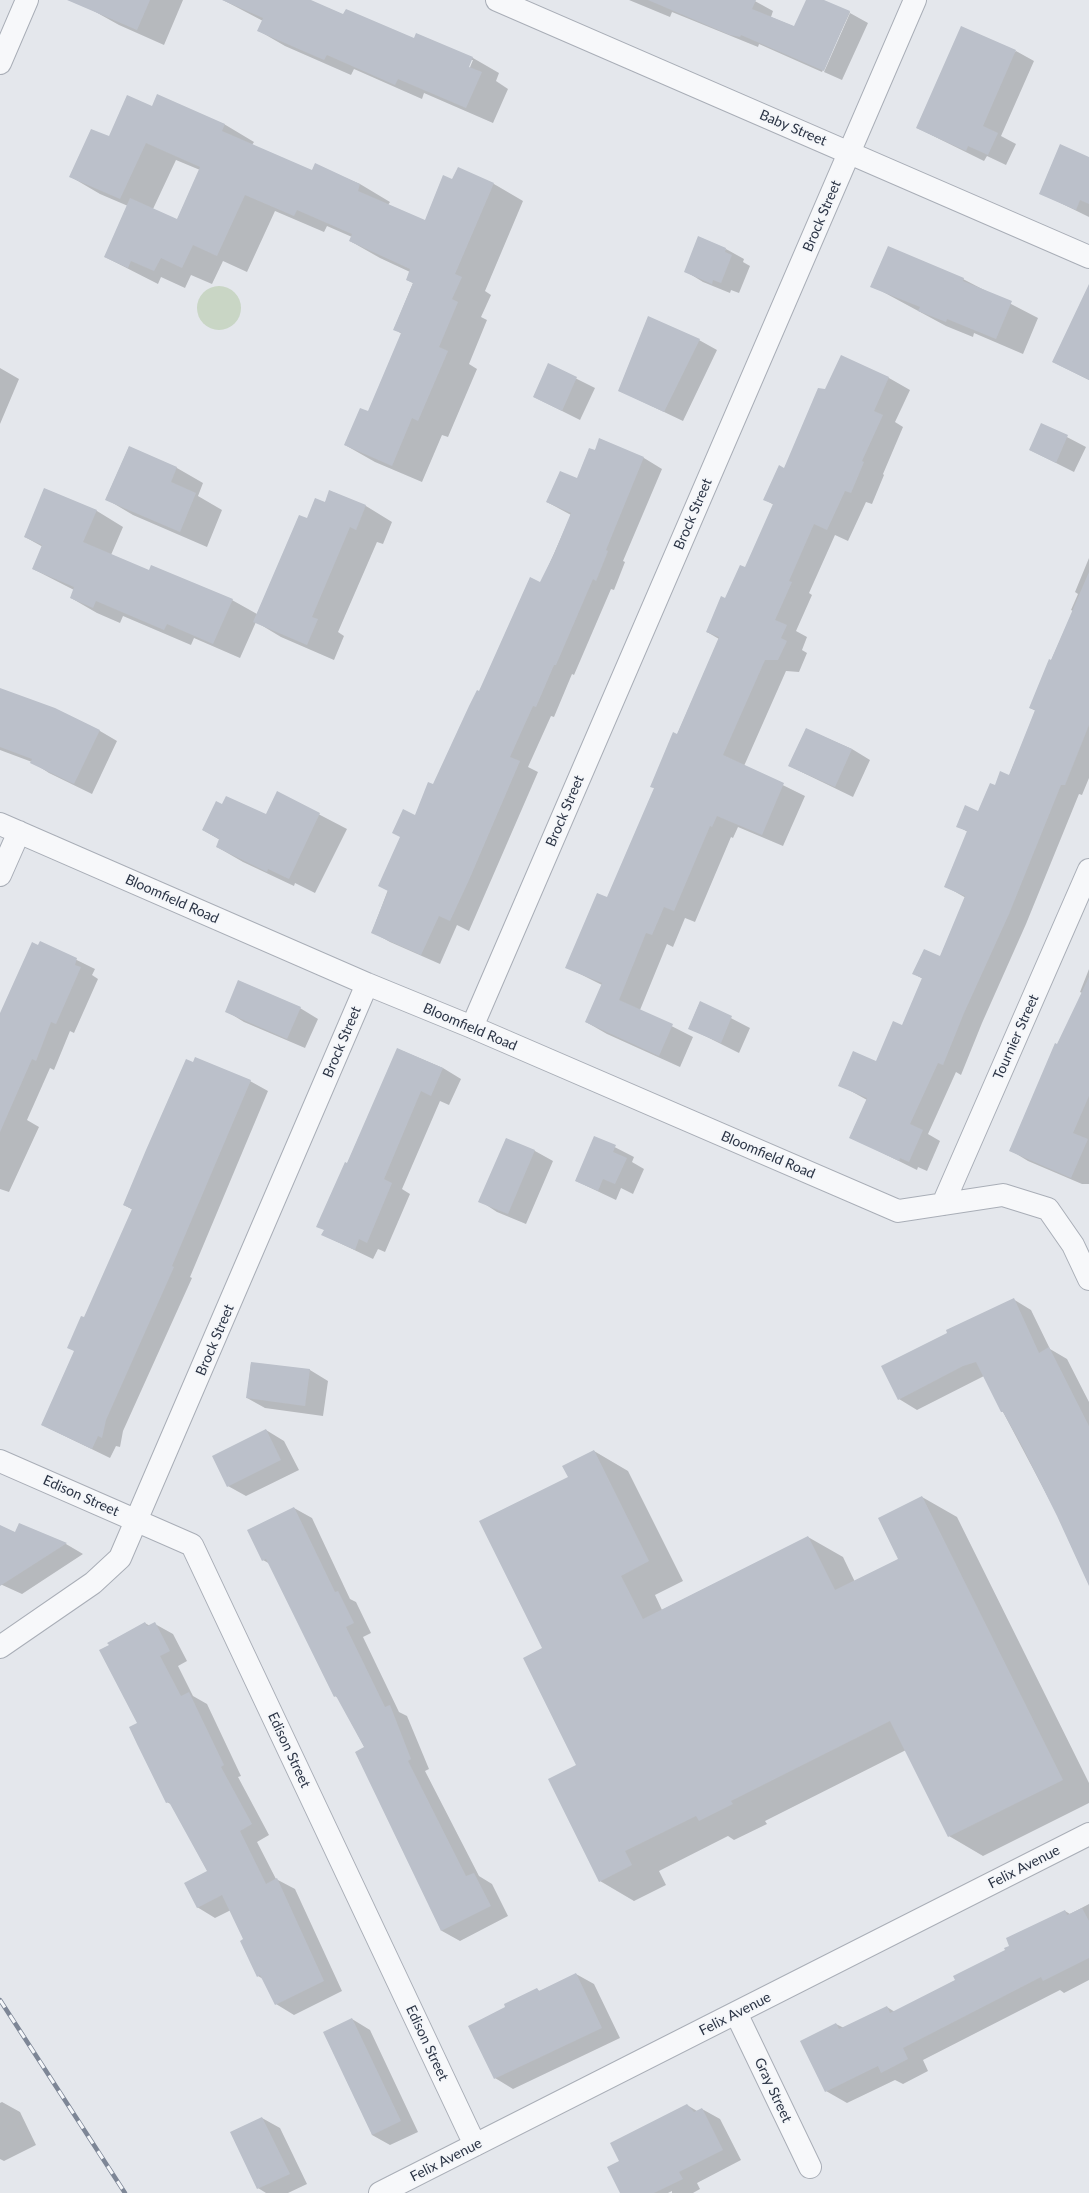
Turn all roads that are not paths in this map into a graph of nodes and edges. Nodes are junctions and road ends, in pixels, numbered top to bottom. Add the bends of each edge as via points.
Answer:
1 (27, 0) edge
2 (497, 0) edge
3 (915, 0) edge
4 (0, 63) edge
5 (850, 153) junction
6 (1089, 257) edge
7 (9, 828) edge
8 (1089, 870) edge
9 (0, 875) edge
10 (367, 984) junction
11 (472, 1027) junction
12 (943, 1204) junction
13 (1089, 1279) edge
14 (0, 1461) edge
15 (137, 1521) junction
16 (0, 1647) edge
17 (1089, 1834) edge
18 (736, 2013) junction
19 (475, 2145) junction
20 (810, 2167) dead end
21 (380, 2193) edge

1 - 4 street
2 - 5 street, Baby Street
3 - 5 street, Brock Street
5 - 6 street, Baby Street
5 - 11 street, Brock Street
7 - 9 street
7 - 10 street, Bloomfield Road
8 - 12 street, Tournier Street
10 - 11 street, Bloomfield Road
10 - 15 street, Brock Street
11 - 12 street, Bloomfield Road via 898,1211
12 - 13 street, Bloomfield Road via 1003,1195 1048,1209 1073,1245
14 - 15 street, Edison Street
15 - 16 street, Brock Street via 120,1558 93,1583
15 - 19 street, Edison Street via 192,1544
17 - 18 street, Felix Avenue
18 - 19 street, Felix Avenue
18 - 20 street, Gray Street
19 - 21 street, Felix Avenue

